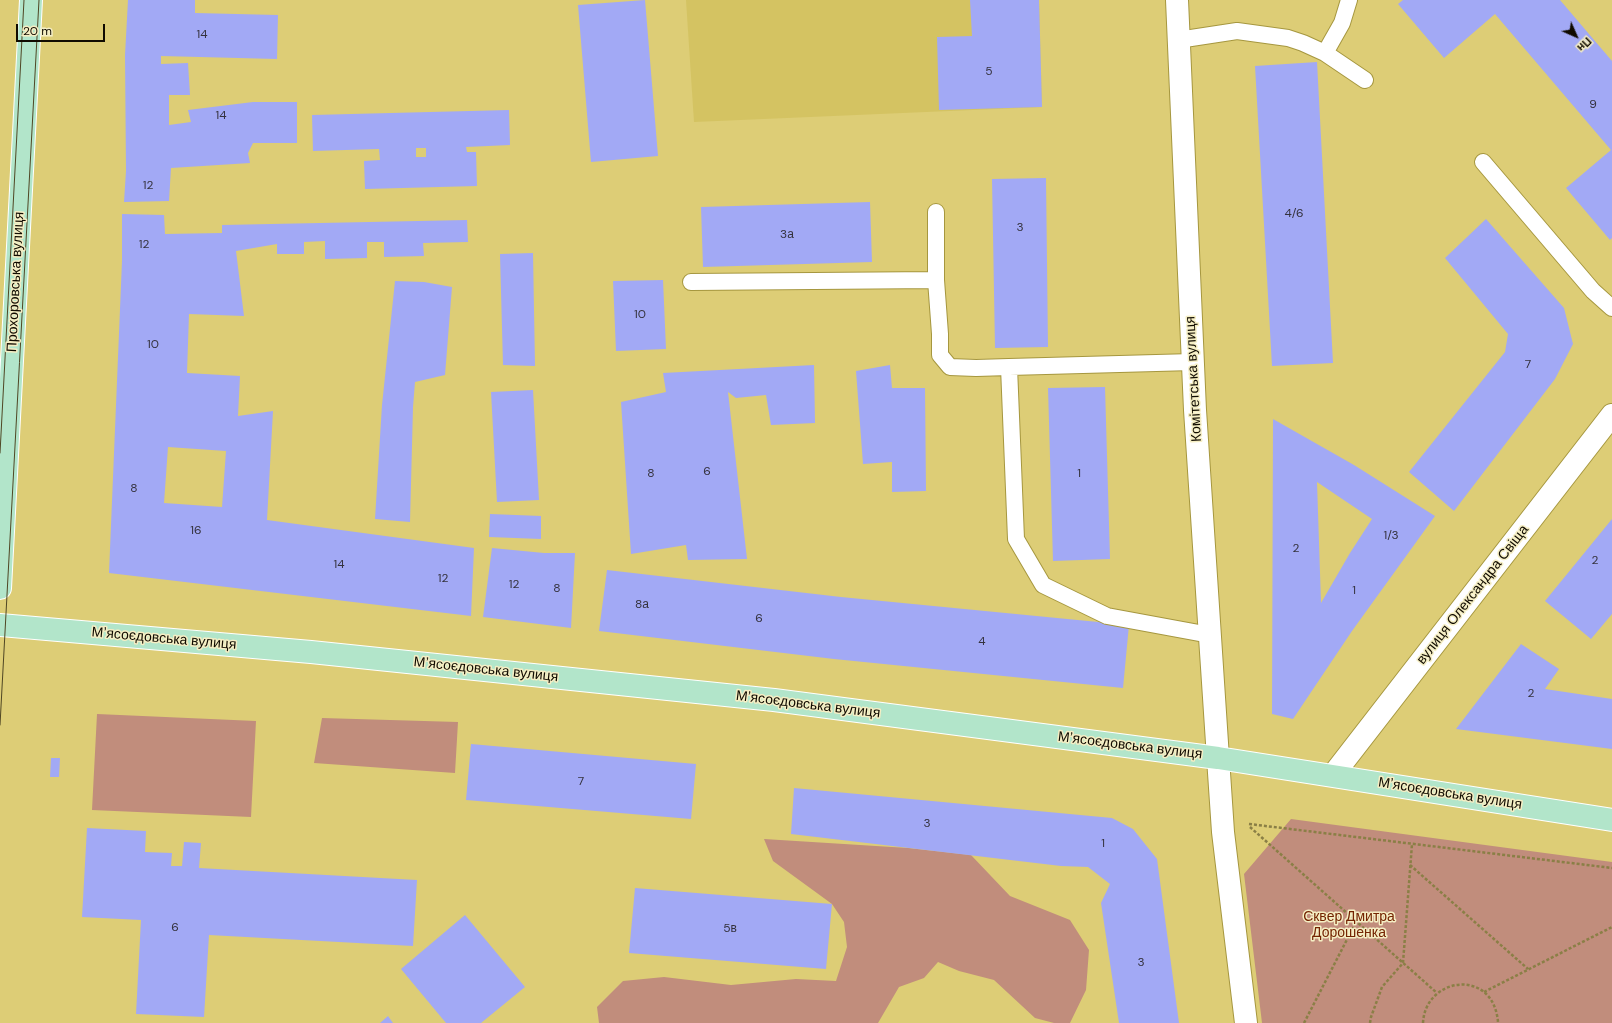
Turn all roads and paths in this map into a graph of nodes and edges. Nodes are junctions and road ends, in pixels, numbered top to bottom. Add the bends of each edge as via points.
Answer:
1 (31, 0) edge
2 (1177, 0) edge
3 (1349, 0) edge
4 (1178, 40) junction
5 (1325, 53) junction
6 (1365, 80) dead end
7 (1483, 162) dead end
8 (936, 212) dead end
9 (936, 280) junction
10 (691, 282) dead end
11 (1612, 308) edge
12 (1193, 362) junction
13 (1010, 367) junction
14 (1612, 415) edge
15 (0, 588) edge
16 (0, 625) edge
17 (1210, 635) junction
18 (1218, 758) junction
19 (1333, 775) junction
20 (1612, 820) edge
21 (1412, 844) junction
22 (1410, 865) junction
23 (1612, 868) edge
24 (1356, 922) junction
25 (1612, 926) edge
26 (1403, 963) junction
27 (1528, 969) junction
28 (1484, 992) junction
29 (1437, 993) junction
30 (1246, 1023) edge
31 (1304, 1023) edge
32 (1370, 1023) edge
33 (1423, 1023) edge
34 (1498, 1023) edge

1 - 15 main road, Прохоровська вулиця
2 - 4 street, Комітетська вулиця
3 - 5 lane via 1342,23
4 - 5 lane via 1237,31 1288,38
4 - 12 street, Комітетська вулиця
5 - 6 lane
7 - 11 lane via 1594,291
8 - 9 lane
9 - 10 lane
9 - 13 lane via 940,355 950,367
12 - 13 lane
12 - 17 street, Комітетська вулиця
13 - 17 lane via 1016,539 1043,585 1107,616
14 - 19 street, вулиця Олександра Свіща
16 - 18 main road, Мʼясоєдовська вулиця via 311,652 774,700
17 - 18 street, Комітетська вулиця
18 - 19 main road, Мʼясоєдовська вулиця
18 - 30 street via 1223,832
19 - 20 main road, Мʼясоєдовська вулиця
21 - 22 path
21 - 23 path
21 - 24 path via 1246,824
22 - 26 path
22 - 27 path
24 - 26 path
24 - 31 path
25 - 27 path
26 - 29 path
26 - 32 path via 1382,987
27 - 28 path
28 - 29 path via 1473,986 1460,984
28 - 34 path via 1494,1004
29 - 33 path via 1428,1003

